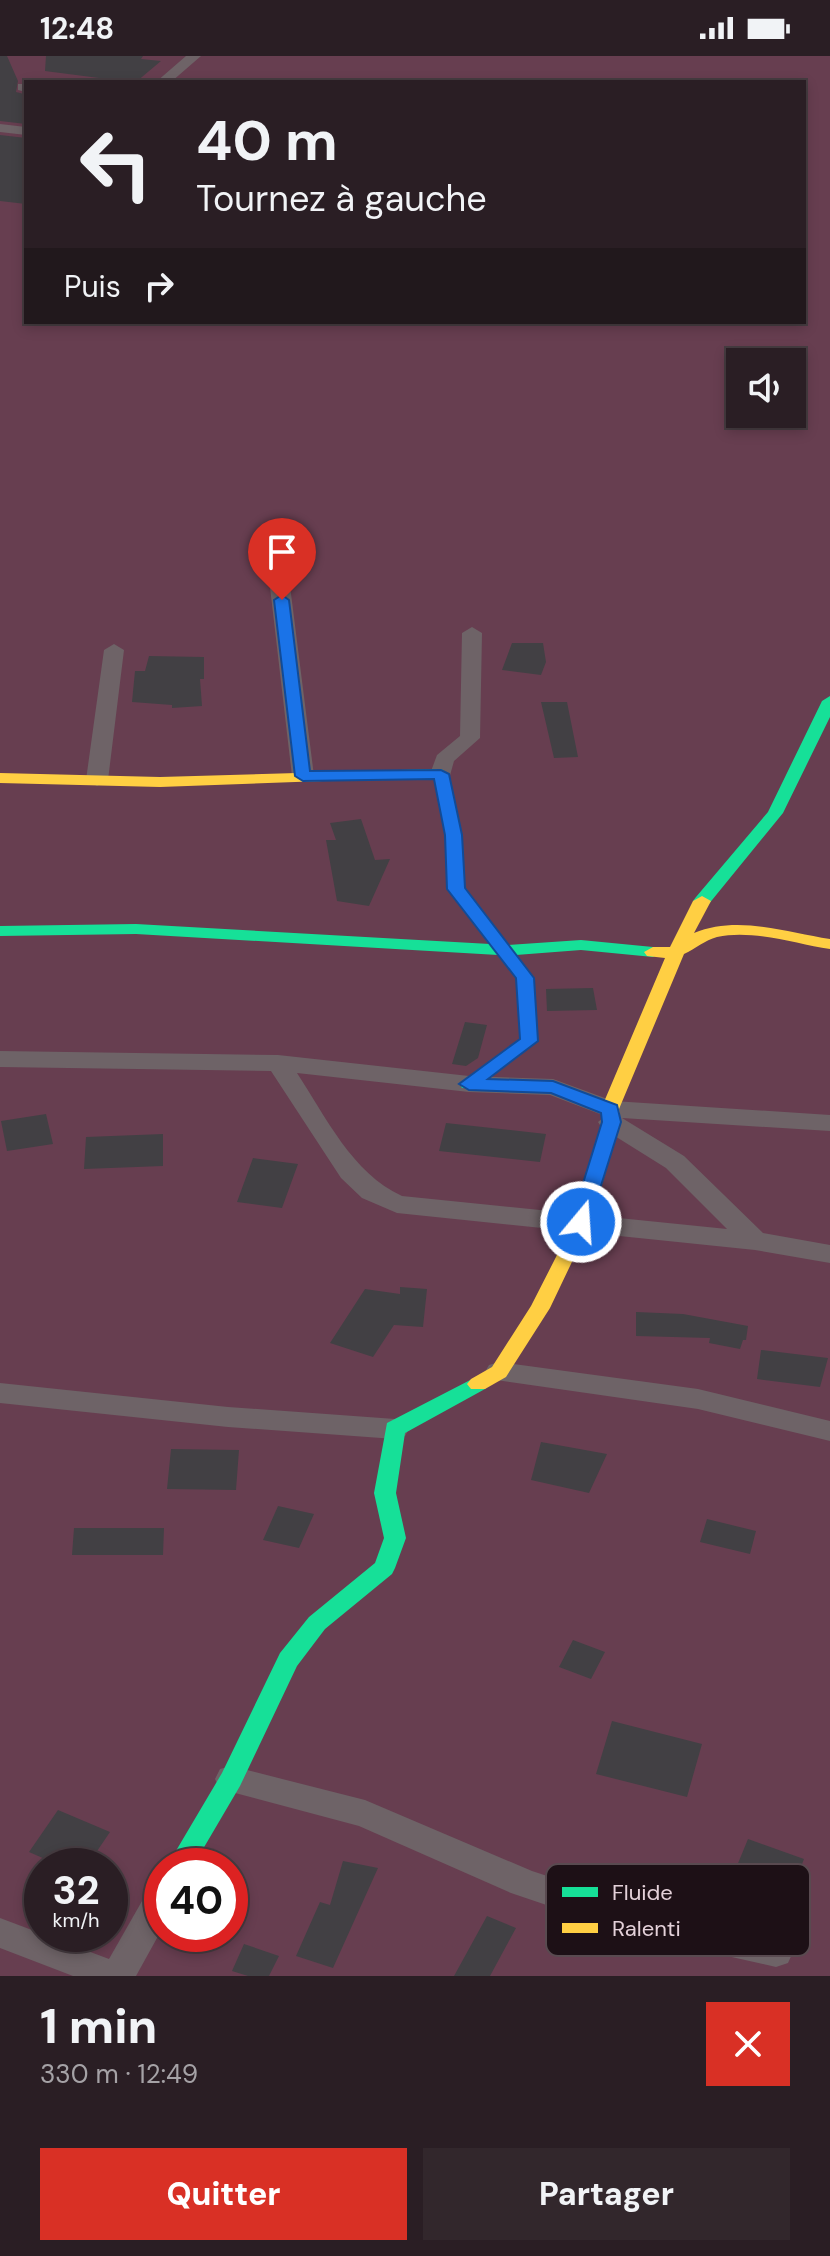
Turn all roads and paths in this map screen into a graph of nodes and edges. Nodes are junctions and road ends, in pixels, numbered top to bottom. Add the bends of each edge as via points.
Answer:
1 (194, 56) edge
2 (165, 80) edge
3 (0, 128) edge
4 (24, 131) edge
5 (278, 570) dead end
6 (472, 633) dead end
7 (114, 650) dead end
8 (830, 701) edge
9 (441, 774) junction
10 (303, 776) junction
11 (0, 778) edge
12 (97, 780) junction
13 (0, 931) edge
14 (830, 944) edge
15 (505, 950) junction
16 (675, 954) junction
17 (0, 1059) edge
18 (278, 1063) junction
19 (469, 1084) junction
20 (611, 1116) junction
21 (830, 1123) edge
22 (581, 1222) junction
23 (755, 1241) junction
24 (830, 1254) edge
25 (499, 1372) junction
26 (0, 1393) edge
27 (395, 1429) junction
28 (830, 1431) edge
29 (231, 1779) junction
30 (191, 1848) edge
31 (546, 1891) edge
32 (144, 1928) edge
33 (0, 1933) edge
34 (116, 1976) edge

1 - 2 street
3 - 4 street
5 - 10 street
6 - 9 street via 470,738 444,759
7 - 12 street
8 - 16 street via 775,813 706,894
9 - 10 street
9 - 15 street via 453,835 456,889
10 - 12 street
11 - 12 street
13 - 15 street via 230,932
14 - 16 street via 711,933
15 - 16 street via 581,945
15 - 19 street via 525,978 529,1041
16 - 20 street
17 - 18 street
18 - 19 street
18 - 22 street via 350,1172 371,1192 397,1204
19 - 20 street via 553,1087
20 - 21 street
20 - 22 street
20 - 23 street via 675,1162
22 - 23 street
22 - 25 street via 540,1308
23 - 24 street
25 - 27 street
25 - 28 street via 698,1399
26 - 27 street
27 - 29 street via 385,1493 395,1538 384,1568 317,1623 288,1660
29 - 30 street
29 - 31 street via 365,1814
32 - 34 street
33 - 34 street

